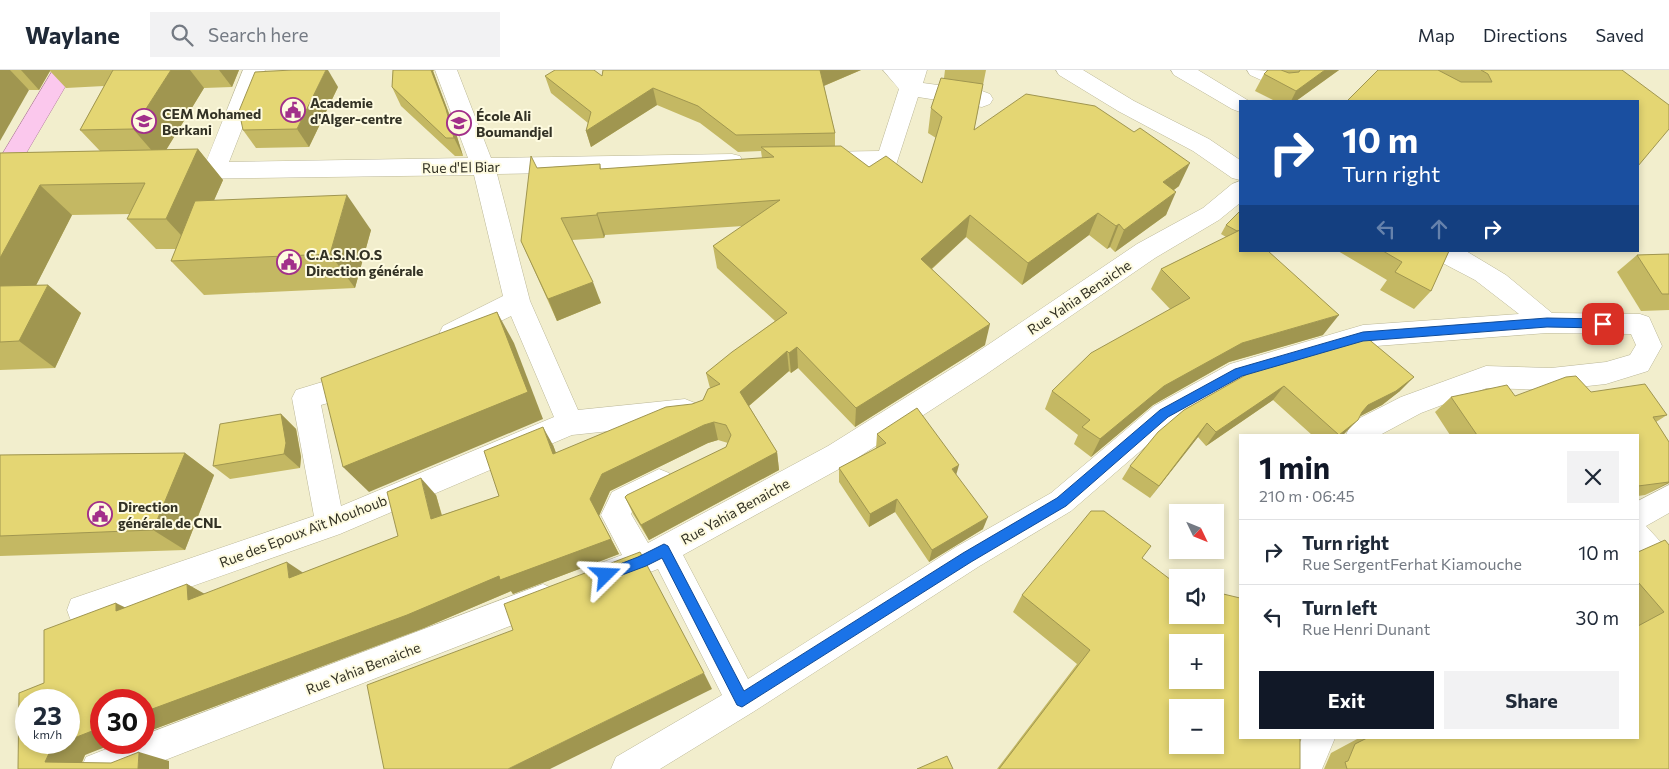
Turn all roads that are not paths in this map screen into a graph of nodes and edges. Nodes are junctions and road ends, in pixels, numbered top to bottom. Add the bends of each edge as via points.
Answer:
1 (64, 70) edge
2 (254, 70) edge
3 (446, 70) edge
4 (894, 70) edge
5 (1067, 70) edge
6 (1182, 70) edge
7 (1258, 70) edge
8 (914, 79) edge
9 (1281, 82) edge
10 (982, 100) edge
11 (1239, 103) edge
12 (799, 160) edge
13 (750, 161) edge
14 (483, 166) junction
15 (214, 170) junction
16 (156, 171) edge
17 (1239, 171) edge
18 (0, 178) edge
19 (1239, 191) edge
20 (1444, 252) edge
21 (517, 301) junction
22 (1547, 322) junction
23 (428, 346) edge
24 (384, 368) edge
25 (696, 410) edge
26 (570, 423) junction
27 (1361, 434) edge
28 (686, 469) edge
29 (1669, 498) edge
30 (1639, 515) edge
31 (330, 524) junction
32 (1639, 538) edge
33 (653, 556) junction
34 (1669, 573) edge
35 (82, 610) dead end
36 (742, 701) junction
37 (1319, 739) edge
38 (98, 769) edge
39 (628, 769) edge
40 (1305, 769) edge

1 - 18 main road
2 - 15 street
3 - 14 street
4 - 8 street
5 - 17 street via 1126,106 1201,145
6 - 11 street
7 - 9 street
8 - 10 street
8 - 12 street via 888,159
13 - 14 street, Rue d'El Biar
14 - 15 street, Rue d'El Biar
14 - 21 street
15 - 16 street, Rue d'El Biar
19 - 33 street, Rue Yahia Benaiche via 1211,214 1146,251 976,367 838,455
20 - 22 street via 1502,287
21 - 23 street
21 - 26 street
22 - 27 street via 1640,324 1649,346 1640,363 1606,373 1551,379 1486,377 1411,405
22 - 36 street via 1363,336 1239,372 1164,414 1062,502 967,558
24 - 31 street via 348,386 306,398
25 - 26 street, Rue des Epoux Aït Mouhoub
26 - 31 street, Rue des Epoux Aït Mouhoub
28 - 33 street via 622,501 616,515
29 - 30 street
31 - 35 street, Rue des Epoux Aït Mouhoub
32 - 34 street
33 - 36 street
33 - 38 street, Rue Yahia Benaiche
36 - 39 street
37 - 40 street

